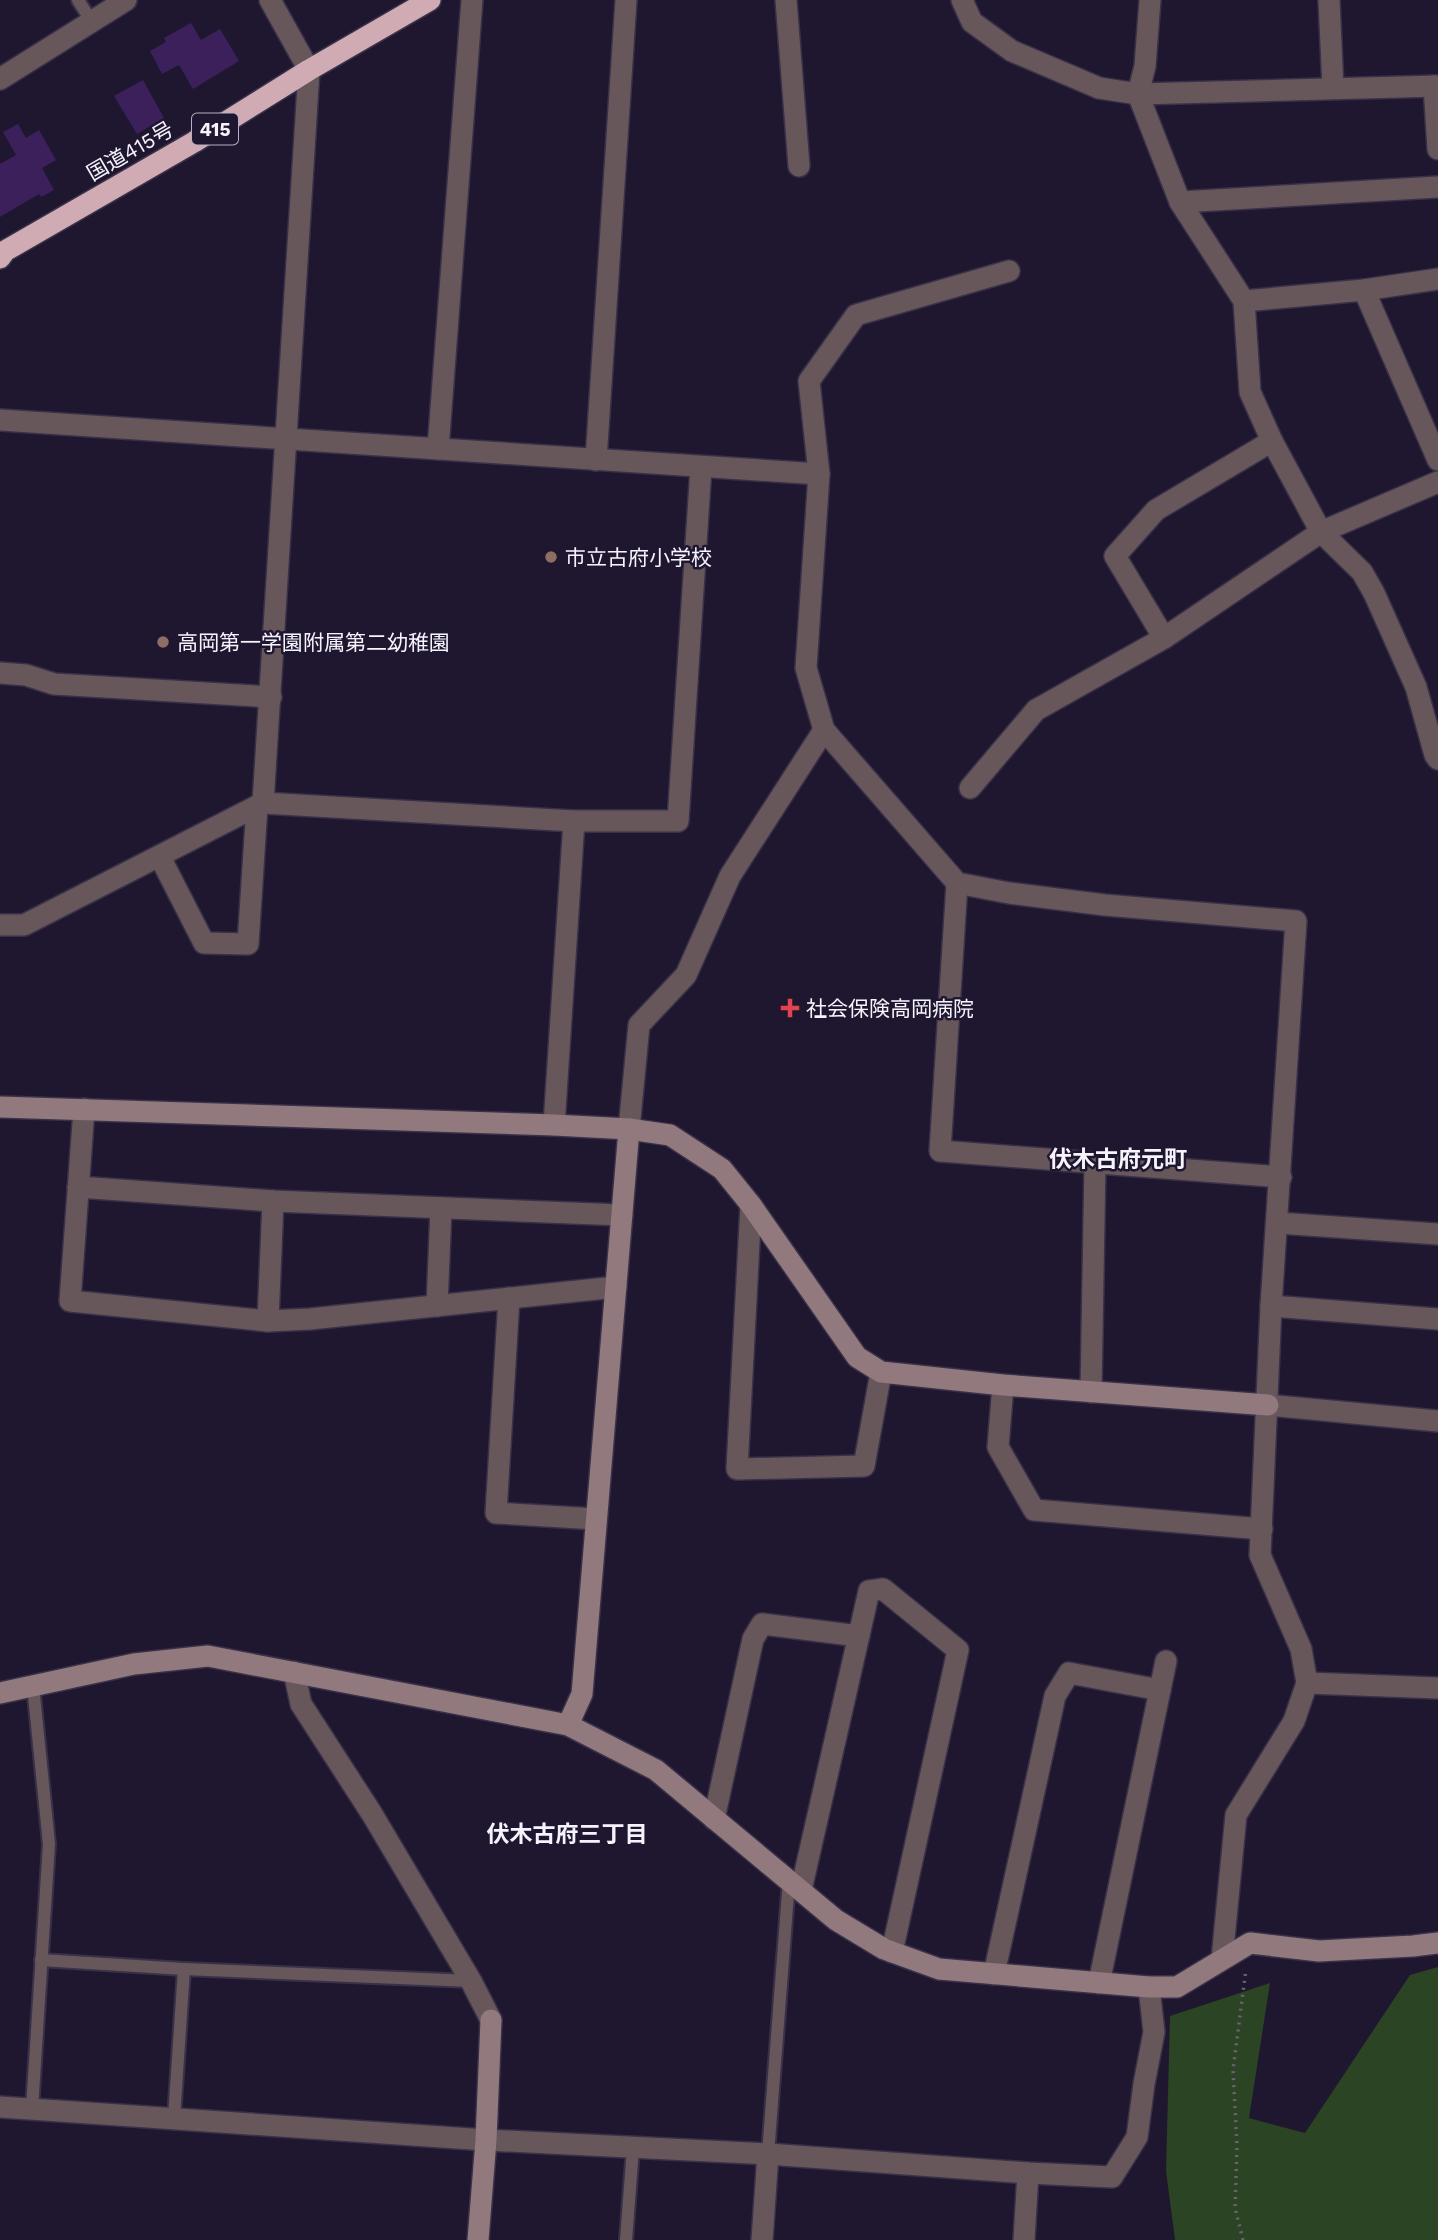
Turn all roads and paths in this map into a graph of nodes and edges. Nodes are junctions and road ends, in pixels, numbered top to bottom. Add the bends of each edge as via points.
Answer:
1 (78, 0) edge
2 (127, 0) edge
3 (270, 0) edge
4 (430, 0) edge
5 (472, 0) edge
6 (626, 0) edge
7 (786, 0) edge
8 (962, 0) edge
9 (1150, 0) edge
10 (1329, 0) edge
11 (92, 22) junction
12 (309, 70) junction
13 (0, 79) edge
14 (1436, 86) edge
15 (1333, 88) junction
16 (1138, 94) junction
17 (1438, 149) edge
18 (799, 166) dead end
19 (1438, 187) edge
20 (1180, 202) junction
21 (2, 252) edge
22 (1009, 271) dead end
23 (1438, 279) edge
24 (1364, 290) junction
25 (1244, 301) junction
26 (0, 420) edge
27 (286, 439) junction
28 (1272, 441) junction
29 (438, 449) junction
30 (596, 460) junction
31 (1438, 460) edge
32 (701, 467) junction
33 (819, 474) junction
34 (1438, 482) edge
35 (1321, 532) junction
36 (1164, 638) junction
37 (0, 673) edge
38 (271, 696) junction
39 (824, 730) junction
40 (1438, 759) edge
41 (970, 788) dead end
42 (260, 804) junction
43 (574, 821) junction
44 (160, 857) junction
45 (957, 883) junction
46 (0, 925) edge
47 (0, 1107) edge
48 (84, 1109) junction
49 (554, 1125) junction
50 (629, 1129) junction
51 (1096, 1163) junction
52 (1281, 1177) junction
53 (78, 1187) junction
54 (273, 1201) junction
55 (751, 1205) junction
56 (441, 1208) junction
57 (622, 1216) junction
58 (1278, 1223) junction
59 (1438, 1234) edge
60 (616, 1287) junction
61 (509, 1298) junction
62 (437, 1306) junction
63 (1271, 1306) junction
64 (1438, 1319) edge
65 (268, 1321) junction
66 (881, 1372) junction
67 (1003, 1385) junction
68 (1091, 1392) junction
69 (1268, 1405) junction
70 (1438, 1421) edge
71 (596, 1519) junction
72 (1262, 1529) junction
73 (859, 1636) junction
74 (1166, 1661) dead end
75 (294, 1672) junction
76 (1307, 1683) junction
77 (33, 1685) junction
78 (1438, 1688) edge
79 (1160, 1690) junction
80 (0, 1693) edge
81 (568, 1725) junction
82 (715, 1819) junction
83 (795, 1885) junction
84 (1250, 1943) junction
85 (1438, 1943) edge
86 (892, 1952) junction
87 (1222, 1959) junction
88 (41, 1960) junction
89 (184, 1969) junction
90 (995, 1974) junction
91 (471, 1980) junction
92 (1099, 1983) junction
93 (1149, 1987) junction
94 (0, 2107) edge
95 (32, 2109) junction
96 (174, 2118) junction
97 (486, 2140) junction
98 (633, 2148) junction
99 (768, 2154) junction
100 (1028, 2173) junction
101 (478, 2240) edge
102 (626, 2240) edge
103 (762, 2240) edge
104 (1024, 2240) edge
105 (1243, 2240) edge

1 - 11 lane
2 - 11 street
3 - 12 street
4 - 12 highway, 国道415号 / 415
5 - 29 street
6 - 30 street
7 - 18 street
8 - 16 street via 972,22 1012,51 1099,88
9 - 16 street
10 - 15 street
11 - 13 street
12 - 21 highway, 国道415号 / 415
12 - 27 street
14 - 15 street
14 - 17 street
15 - 16 street
16 - 20 street
19 - 20 street
20 - 25 street
22 - 33 street via 856,315 809,381
23 - 24 street
24 - 25 street
24 - 31 street
25 - 28 street via 1250,392
26 - 27 street
27 - 29 street
27 - 38 street
28 - 35 street
28 - 36 street via 1156,510 1115,556
29 - 30 street
30 - 32 street
32 - 33 street
32 - 43 street via 678,821
33 - 39 street via 806,668
34 - 35 street
35 - 36 street
35 - 40 street via 1362,572 1374,593 1416,687
36 - 41 street via 1035,710
37 - 38 street via 54,684
38 - 42 street
39 - 45 street
39 - 50 street via 730,876 686,975 639,1025
42 - 43 street
42 - 44 street
42 - 44 street via 248,944 204,943
43 - 49 street
44 - 46 street via 23,925
45 - 51 street via 940,1151
45 - 52 street via 1105,905 1296,922
47 - 48 street
48 - 49 street
48 - 53 street
49 - 50 street
50 - 55 street via 679,1140 722,1169
50 - 57 street
51 - 52 street
51 - 68 street
52 - 58 street
53 - 54 street
53 - 65 street via 70,1301
54 - 56 street
54 - 65 street
55 - 66 street via 857,1357
55 - 66 street via 737,1469 864,1466
56 - 57 street
56 - 62 street
57 - 60 street
58 - 59 street
58 - 63 street
60 - 61 street
60 - 71 street
61 - 62 street
61 - 71 street via 496,1513
62 - 65 street
63 - 64 street
63 - 69 street
66 - 67 street
67 - 68 street
67 - 72 street via 998,1447 1034,1510
68 - 69 street
69 - 70 street
69 - 72 street
71 - 81 street via 582,1694
72 - 76 street via 1260,1555 1301,1649
73 - 82 street via 762,1624 753,1639
73 - 83 street
73 - 86 street via 869,1591 883,1589 958,1650
74 - 79 street
75 - 77 street via 208,1656 134,1664
75 - 81 street
75 - 91 street via 300,1704
76 - 78 street
76 - 87 street via 1294,1721 1236,1815
77 - 80 street
77 - 88 lane via 49,1844
79 - 90 street via 1069,1673 1055,1696
79 - 92 street
81 - 82 street via 656,1770
82 - 83 street
83 - 86 street via 836,1920
83 - 99 lane
84 - 85 street via 1319,1951
84 - 87 street
84 - 105 path via 1233,2070 1235,2208
86 - 90 street via 939,1969
87 - 93 street via 1177,1987
88 - 89 lane
88 - 95 lane
89 - 91 lane
89 - 96 lane
90 - 92 street
91 - 97 street via 491,2020
92 - 93 street
93 - 100 street via 1154,2032 1137,2137 1112,2177
94 - 95 street
95 - 96 street
96 - 97 street
97 - 98 street
97 - 101 street
98 - 99 street
98 - 102 lane
99 - 100 street
99 - 103 street
100 - 104 street

